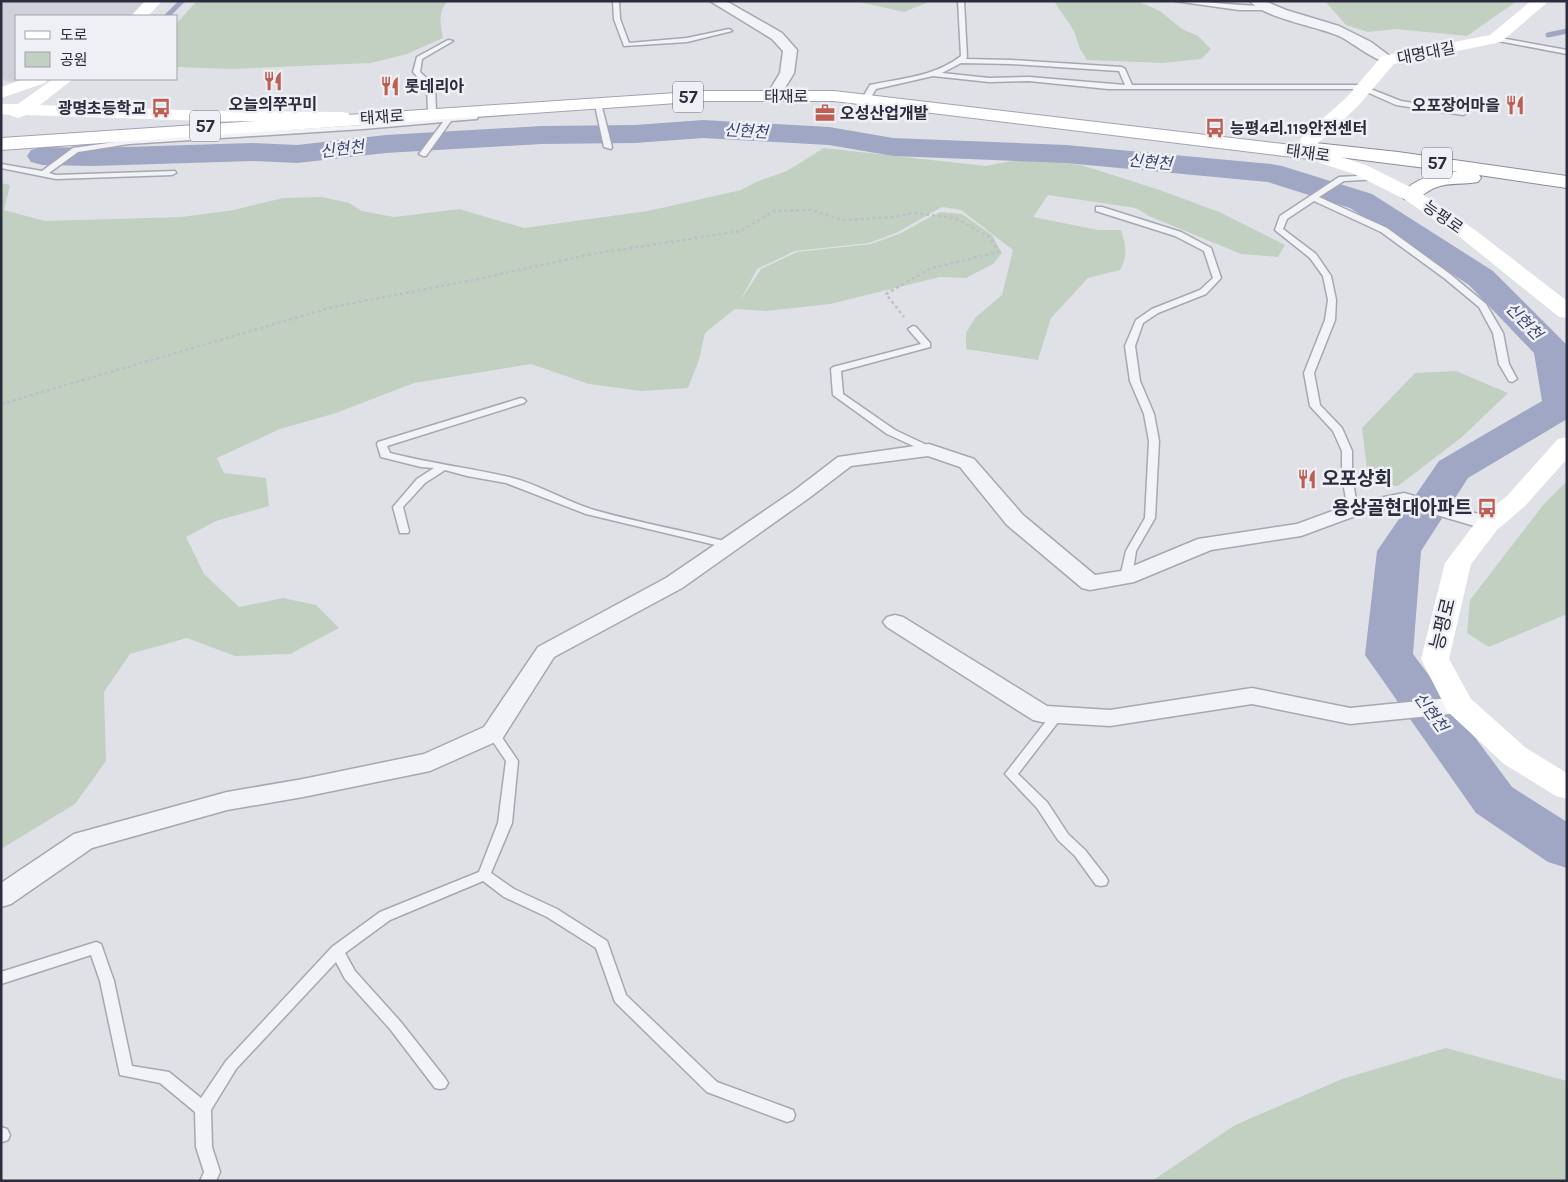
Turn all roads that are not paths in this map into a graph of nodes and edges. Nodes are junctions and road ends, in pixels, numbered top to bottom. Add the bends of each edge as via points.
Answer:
1 (154, 1) edge
2 (616, 1) edge
3 (718, 1) edge
4 (961, 1) edge
5 (1178, 1) edge
6 (1541, 1) edge
7 (1262, 5) edge
8 (139, 15) edge
9 (729, 31) dead end
10 (1495, 39) junction
11 (450, 41) dead end
12 (1567, 52) edge
13 (1388, 60) junction
14 (960, 62) junction
15 (930, 74) junction
16 (35, 80) edge
17 (63, 80) edge
18 (1129, 87) junction
19 (1364, 88) junction
20 (1, 93) edge
21 (775, 93) junction
22 (867, 97) junction
23 (597, 103) junction
24 (535, 107) junction
25 (1, 109) edge
26 (22, 110) junction
27 (432, 111) junction
28 (1463, 113) dead end
29 (342, 116) junction
30 (449, 119) junction
31 (1, 126) edge
32 (1, 137) edge
33 (70, 141) junction
34 (1, 144) edge
35 (608, 147) dead end
36 (1307, 151) junction
37 (423, 154) dead end
38 (1, 166) edge
39 (43, 173) junction
40 (172, 173) dead end
41 (1376, 177) junction
42 (1482, 179) junction
43 (1567, 182) edge
44 (1567, 192) edge
45 (1411, 194) junction
46 (1314, 198) junction
47 (1099, 209) dead end
48 (1567, 312) edge
49 (913, 329) road end
50 (1512, 379) dead end
51 (521, 401) dead end
52 (1567, 444) edge
53 (929, 450) junction
54 (444, 466) junction
55 (1353, 510) junction
56 (1481, 521) junction
57 (404, 531) dead end
58 (728, 545) junction
59 (1126, 577) junction
60 (895, 622) dead end
61 (1458, 705) junction
62 (1058, 714) junction
63 (493, 733) junction
64 (1567, 788) edge
65 (484, 875) junction
66 (1101, 881) dead end
67 (1, 898) edge
68 (337, 951) junction
69 (1, 978) edge
70 (440, 1083) dead end
71 (203, 1109) junction
72 (787, 1115) dead end
73 (208, 1181) edge

1 - 8 main road
2 - 9 lane via 617,19 626,45 688,40
3 - 21 street via 777,36 790,50 787,73
4 - 14 lane via 965,50
5 - 7 lane via 1239,8
6 - 10 main road, 대명대길
7 - 13 street via 1286,16 1346,34
10 - 12 lane
10 - 13 main road, 대명대길
11 - 27 lane via 420,58 416,72 431,86
13 - 19 main road, 대명대길
14 - 15 lane
14 - 18 lane via 1122,69
15 - 18 lane
15 - 22 lane via 873,87
16 - 20 main road
17 - 26 main road
18 - 19 lane
19 - 28 lane via 1399,103
19 - 36 main road, 대명대길 via 1308,142
21 - 22 main road, 태재로 / 57 via 835,93
21 - 27 main road, 태재로 / 57 via 706,93
22 - 36 main road, 태재로 / 57 via 1216,134
23 - 24 main road, 태재로 / 57
23 - 35 lane
23 - 36 main road, 태재로 / 57 via 706,96 834,96
24 - 30 lane
24 - 33 main road, 태재로 / 57
25 - 26 main road
26 - 29 main road
26 - 31 main road
26 - 33 main road
27 - 29 main road, 태재로 / 57
29 - 33 main road, 태재로 / 57
30 - 33 lane via 129,142
30 - 37 lane
32 - 33 main road, 태재로 / 57
33 - 34 main road, 태재로 / 57
33 - 39 lane
36 - 41 main road, 능평로
36 - 42 main road, 태재로 / 57
36 - 43 main road, 태재로 / 57 via 1398,158
38 - 39 lane
39 - 40 lane via 56,177
41 - 45 main road, 능평로
41 - 46 lane via 1342,179
42 - 44 main road, 태재로 / 57
42 - 45 main road via 1448,178 1428,183
45 - 48 main road, 능평로
46 - 50 lane via 1384,230 1483,306 1498,333 1504,364
46 - 55 lane via 1283,218 1280,230 1313,256 1327,276 1332,300 1330,320 1309,373 1315,406 1338,430 1347,450 1347,478
47 - 59 lane via 1178,234 1208,250 1218,278 1203,292 1155,311 1139,322 1130,346 1135,381 1149,414 1154,441 1154,474 1150,518 1131,551
49 - 53 lane via 927,346 836,369 838,395 891,432
51 - 54 lane via 382,444 385,455
52 - 56 main road, 능평로 via 1516,501
53 - 58 street via 845,461
53 - 59 street via 967,463 1015,520 1090,583
54 - 57 lane via 421,481 398,507
54 - 58 lane via 508,480 590,512
55 - 56 street via 1404,498
55 - 59 street via 1301,530 1206,544
56 - 61 main road, 능평로 via 1458,563 1435,659
58 - 63 street via 674,583 546,652
60 - 62 street via 1042,714
61 - 62 street via 1350,716 1252,696 1110,718
61 - 64 main road, 능평로 via 1514,756
62 - 66 lane via 1011,774 1042,805 1062,837 1080,853
63 - 65 lane via 512,761 505,823
63 - 67 street via 430,762 227,801 83,842
65 - 68 lane via 385,916
65 - 72 lane via 509,893 552,913 602,945 620,998 712,1086
68 - 70 lane via 350,975
68 - 71 lane via 231,1066
69 - 71 lane via 96,948 107,981 125,1071 164,1077
71 - 73 lane via 204,1147 212,1172

